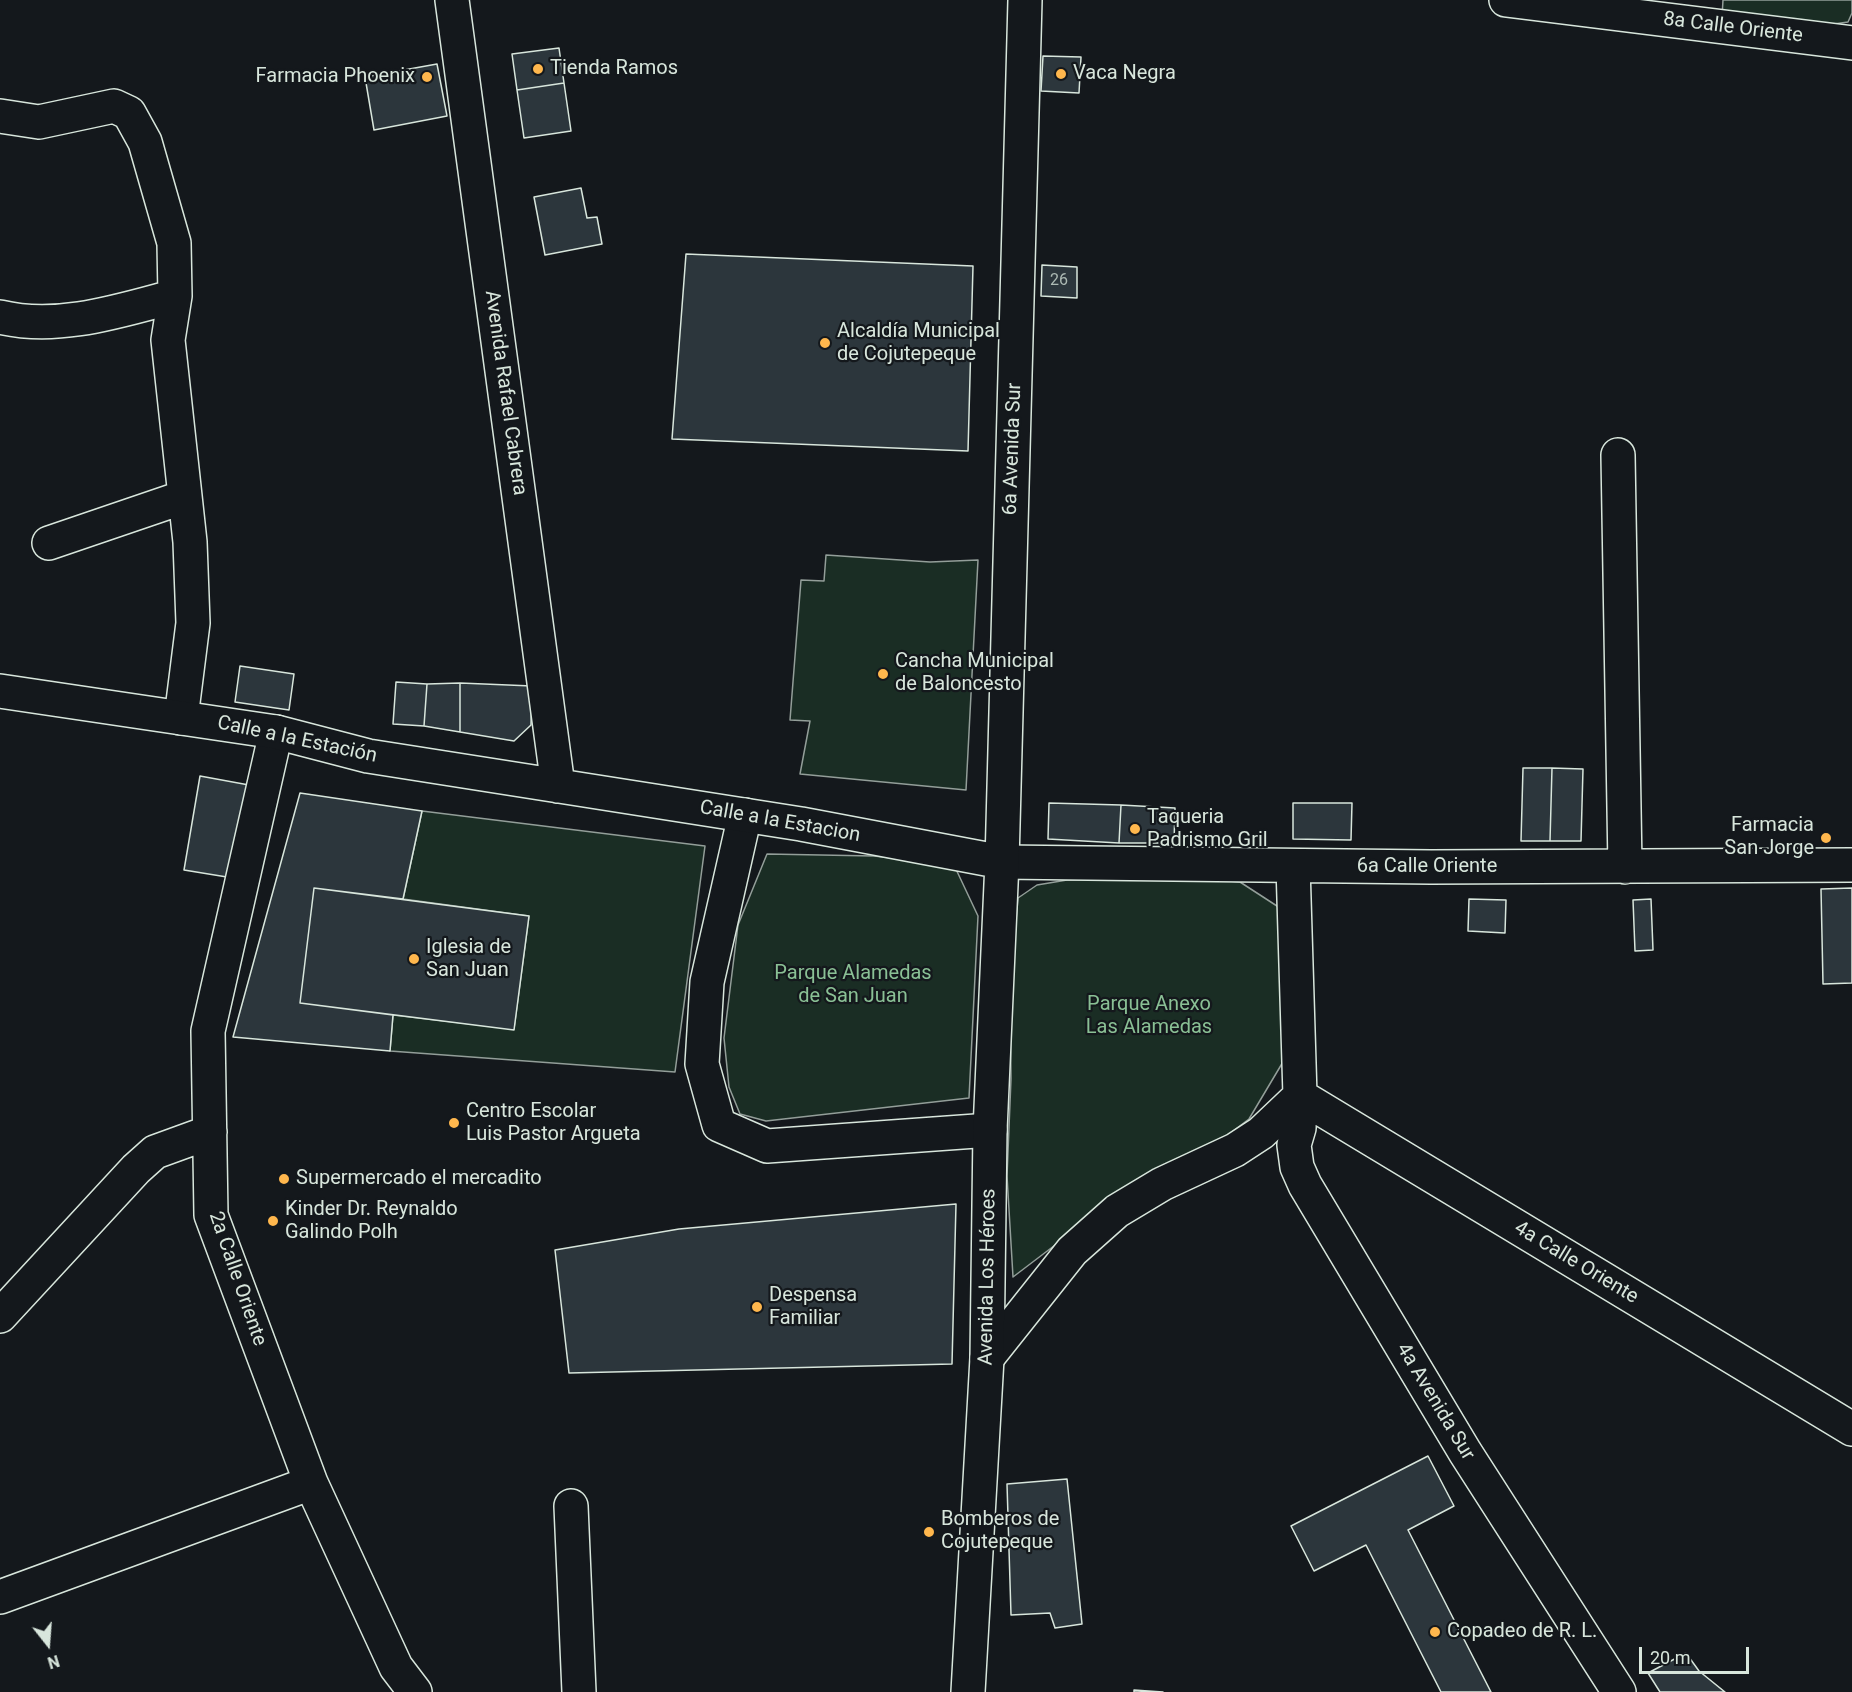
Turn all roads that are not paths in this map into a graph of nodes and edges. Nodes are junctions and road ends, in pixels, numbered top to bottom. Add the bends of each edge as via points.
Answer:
1 (452, 0) edge
2 (1025, 0) edge
3 (1506, 0) edge
4 (1852, 43) edge
5 (0, 116) edge
6 (175, 296) junction
7 (0, 317) edge
8 (1618, 455) dead end
9 (184, 497) junction
10 (49, 543) dead end
11 (0, 691) edge
12 (182, 718) junction
13 (276, 732) junction
14 (558, 786) junction
15 (745, 815) junction
16 (1002, 862) junction
17 (1852, 865) edge
18 (1293, 866) junction
19 (1625, 867) junction
20 (1300, 1096) junction
21 (990, 1130) junction
22 (210, 1132) junction
23 (0, 1316) edge
24 (987, 1358) junction
25 (1852, 1429) edge
26 (311, 1484) junction
27 (571, 1506) dead end
28 (0, 1597) edge
29 (415, 1692) edge
30 (579, 1692) edge
31 (968, 1692) edge
32 (1618, 1692) edge

1 - 14 street, Avenida Rafael Cabrera
2 - 16 street, 6a Avenida Sur
3 - 4 street, 8a Calle Oriente
5 - 6 street via 39,122 114,106 129,113 145,142 174,243
6 - 7 street via 99,316 55,321
6 - 9 street via 168,340
8 - 19 street
9 - 10 street
9 - 12 street via 193,623
11 - 12 street, Calle a la Estación
12 - 13 street, Calle a la Estación
13 - 14 street, Calle a la Estación via 368,756
13 - 22 street, 2a Calle Oriente via 208,1031
14 - 15 street, Calle a la Estacion
15 - 16 street, Calle a la Estacion
15 - 21 street via 707,982 702,1064 719,1125 767,1146
16 - 18 street, 6a Calle Oriente
16 - 21 street, Avenida Los Héroes
17 - 19 street, 6a Calle Oriente
18 - 19 street, 6a Calle Oriente
18 - 20 street, 4a Avenida Sur
20 - 24 street via 1262,1133 1235,1150 1162,1184 1117,1211 1072,1251
20 - 25 street, 4a Calle Oriente
20 - 32 street, 4a Avenida Sur via 1294,1145 1305,1185 1465,1452
21 - 24 street, Avenida Los Héroes
22 - 23 street via 155,1152
22 - 26 street, 2a Calle Oriente via 211,1215
24 - 31 street, Avenida Los Héroes
26 - 28 street
26 - 29 street, 2a Calle Oriente via 396,1667
27 - 30 street

